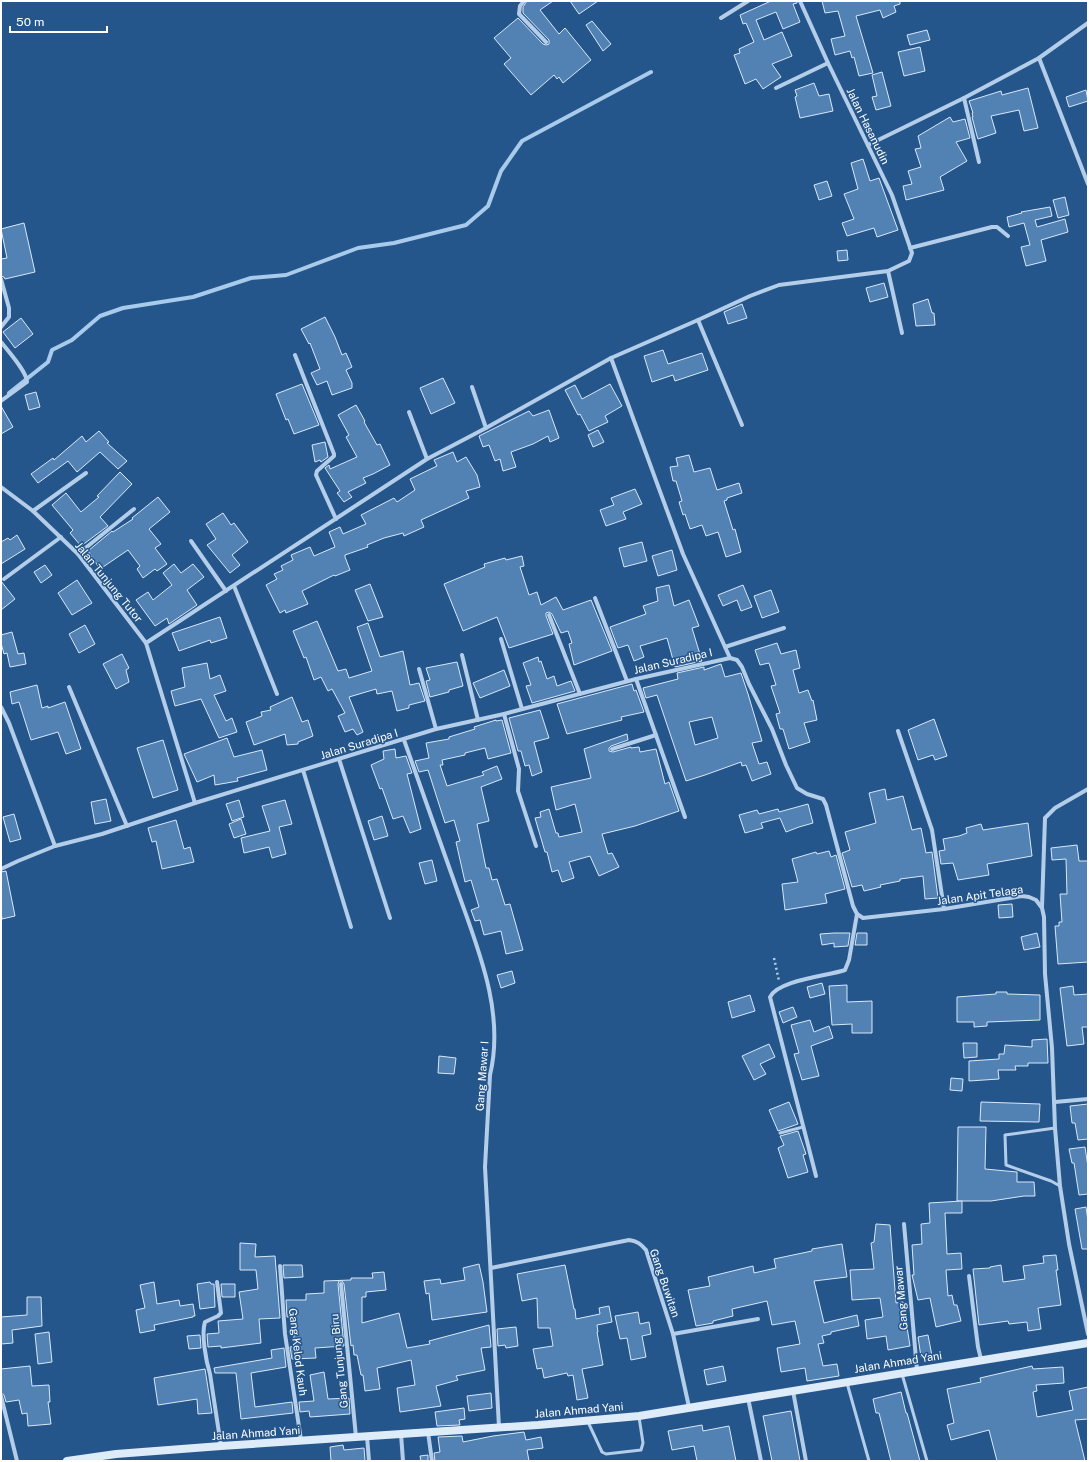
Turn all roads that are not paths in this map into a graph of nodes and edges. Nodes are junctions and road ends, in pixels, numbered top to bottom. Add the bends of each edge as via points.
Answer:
1 (524, 1) edge
2 (748, 1) edge
3 (800, 1) edge
4 (721, 18) dead end
5 (1088, 23) edge
6 (546, 42) dead end
7 (1039, 58) junction
8 (828, 63) junction
9 (776, 88) dead end
10 (964, 98) junction
11 (868, 145) junction
12 (979, 162) dead end
13 (1088, 184) edge
14 (1008, 236) dead end
15 (910, 248) junction
16 (888, 271) junction
17 (1, 279) edge
18 (698, 320) junction
19 (1, 327) edge
20 (902, 333) dead end
21 (1, 342) edge
22 (295, 355) dead end
23 (610, 358) junction
24 (472, 387) dead end
25 (1, 401) edge
26 (409, 412) dead end
27 (742, 425) dead end
28 (486, 428) junction
29 (427, 459) junction
30 (86, 473) dead end
31 (1, 487) edge
32 (134, 509) dead end
33 (33, 511) junction
34 (336, 520) junction
35 (61, 537) junction
36 (191, 541) dead end
37 (78, 554) junction
38 (4, 579) dead end
39 (234, 586) junction
40 (226, 591) junction
41 (595, 598) dead end
42 (549, 615) dead end
43 (784, 628) dead end
44 (501, 639) dead end
45 (146, 643) junction
46 (725, 647) junction
47 (462, 655) dead end
48 (730, 658) junction
49 (419, 669) dead end
50 (636, 679) junction
51 (627, 681) junction
52 (69, 687) dead end
53 (277, 694) dead end
54 (580, 694) junction
55 (1, 707) edge
56 (522, 709) junction
57 (504, 714) junction
58 (478, 720) junction
59 (436, 729) junction
60 (898, 731) dead end
61 (656, 735) junction
62 (404, 740) junction
63 (612, 749) dead end
64 (339, 759) junction
65 (304, 770) junction
66 (1088, 789) edge
67 (195, 803) junction
68 (686, 817) dead end
69 (127, 826) junction
70 (55, 846) junction
71 (536, 846) dead end
72 (1, 869) edge
73 (944, 908) junction
74 (1042, 908) junction
75 (857, 914) junction
76 (390, 918) dead end
77 (351, 927) dead end
78 (1088, 1099) edge
79 (1055, 1102) junction
80 (803, 1127) junction
81 (1056, 1128) junction
82 (780, 1133) dead end
83 (816, 1176) dead end
84 (1060, 1186) junction
85 (904, 1224) dead end
86 (280, 1266) dead end
87 (491, 1268) junction
88 (969, 1276) dead end
89 (217, 1282) dead end
90 (341, 1284) dead end
91 (758, 1319) dead end
92 (673, 1334) junction
93 (1088, 1334) edge
94 (1088, 1343) edge
95 (982, 1359) junction
96 (917, 1370) junction
97 (901, 1372) junction
98 (846, 1381) junction
99 (793, 1390) junction
100 (1, 1396) edge
101 (748, 1398) junction
102 (689, 1407) junction
103 (639, 1416) junction
104 (588, 1421) junction
105 (499, 1427) junction
106 (428, 1432) junction
107 (401, 1434) junction
108 (367, 1436) junction
109 (356, 1437) junction
110 (301, 1440) junction
111 (221, 1446) junction
112 (17, 1461) edge
113 (67, 1461) edge
114 (369, 1461) edge
115 (403, 1461) edge
116 (432, 1461) edge
117 (761, 1461) edge
118 (806, 1461) edge
119 (869, 1461) edge
120 (926, 1461) edge

1 - 6 street via 519,14
2 - 4 street
3 - 8 street, Jalan Hasanudin
5 - 7 street
7 - 10 street
7 - 13 street
8 - 9 street
8 - 11 street, Jalan Hasanudin
10 - 11 street
10 - 12 street
11 - 15 street, Jalan Hasanudin via 892,195
14 - 15 street via 992,226
15 - 16 street, Jalan Hasanudin via 912,253 909,261
16 - 18 street via 779,285
16 - 20 street
17 - 19 street via 9,317
18 - 23 street
18 - 27 street
21 - 25 street via 23,372 27,382
22 - 34 street via 334,454 316,471 316,475
23 - 28 street
23 - 46 street via 683,554
24 - 28 street
26 - 29 street
28 - 29 street
29 - 34 street
30 - 33 street
31 - 33 street, Jalan Tunjung Tutor
32 - 37 street
33 - 35 street, Jalan Tunjung Tutor
34 - 39 street
35 - 37 street, Jalan Tunjung Tutor
35 - 38 street
36 - 40 street
37 - 45 street, Jalan Tunjung Tutor
39 - 40 street
39 - 53 street
40 - 45 street
41 - 51 street
42 - 54 street
43 - 46 street
44 - 56 street
45 - 67 street
46 - 48 street
47 - 58 street
48 - 50 street, Jalan Suradipa I
48 - 75 street via 737,660 742,667 797,788 823,799 826,805
49 - 59 street
50 - 51 street, Jalan Suradipa I
50 - 61 street
51 - 54 street, Jalan Suradipa I
52 - 69 street
54 - 56 street, Jalan Suradipa I
55 - 70 street
56 - 57 street, Jalan Suradipa I
57 - 58 street, Jalan Suradipa I
57 - 71 street via 519,769 519,795
58 - 59 street, Jalan Suradipa I
59 - 62 street, Jalan Suradipa I
60 - 73 street via 932,830
61 - 63 street
61 - 68 street
62 - 64 street, Jalan Suradipa I
62 - 87 street, Gang Mawar I via 482,962 495,1017 485,1167
64 - 65 street, Jalan Suradipa I
64 - 76 street
65 - 67 street, Jalan Suradipa I
65 - 77 street
66 - 74 street via 1055,808 1045,818
67 - 69 street, Jalan Suradipa I
69 - 70 street, Jalan Suradipa I
70 - 72 street, Jalan Suradipa I
73 - 74 street, Jalan Apit Telaga via 1022,896 1036,900
73 - 75 street, Jalan Apit Telaga via 863,918
74 - 79 street
75 - 80 street via 845,970 781,987 771,994 770,999
78 - 79 street
79 - 81 street
80 - 82 lane
80 - 83 street
81 - 84 street
81 - 84 lane via 1005,1135 1006,1165
84 - 93 street
85 - 96 street, Gang Mawar
86 - 110 street, Gang Kelod Kauh via 285,1334
87 - 92 street, Gang Buwitan via 629,1240 636,1241 646,1250
87 - 105 street, Gang Mawar I
88 - 95 street via 978,1347
89 - 111 street via 221,1313 205,1322 204,1330 207,1365
90 - 109 street, Gang Tunjung Biru
91 - 92 street
92 - 102 street, Gang Buwitan
94 - 95 main road, Jalan Ahmad Yani
95 - 96 main road, Jalan Ahmad Yani
96 - 97 main road, Jalan Ahmad Yani
97 - 98 main road, Jalan Ahmad Yani
97 - 120 lane
98 - 99 main road, Jalan Ahmad Yani
98 - 119 lane
99 - 101 main road, Jalan Ahmad Yani
99 - 118 street
100 - 112 street
101 - 102 main road, Jalan Ahmad Yani
101 - 117 street
102 - 103 main road, Jalan Ahmad Yani
103 - 104 main road, Jalan Ahmad Yani
103 - 104 lane via 643,1443 641,1450 606,1454 602,1452
104 - 105 main road, Jalan Ahmad Yani
105 - 106 main road, Jalan Ahmad Yani
106 - 107 main road, Jalan Ahmad Yani
106 - 116 street
107 - 108 main road, Jalan Ahmad Yani
107 - 115 street
108 - 109 main road, Jalan Ahmad Yani
108 - 114 street
109 - 110 main road, Jalan Ahmad Yani
110 - 111 main road, Jalan Ahmad Yani
111 - 113 main road, Jalan Ahmad Yani via 116,1454

